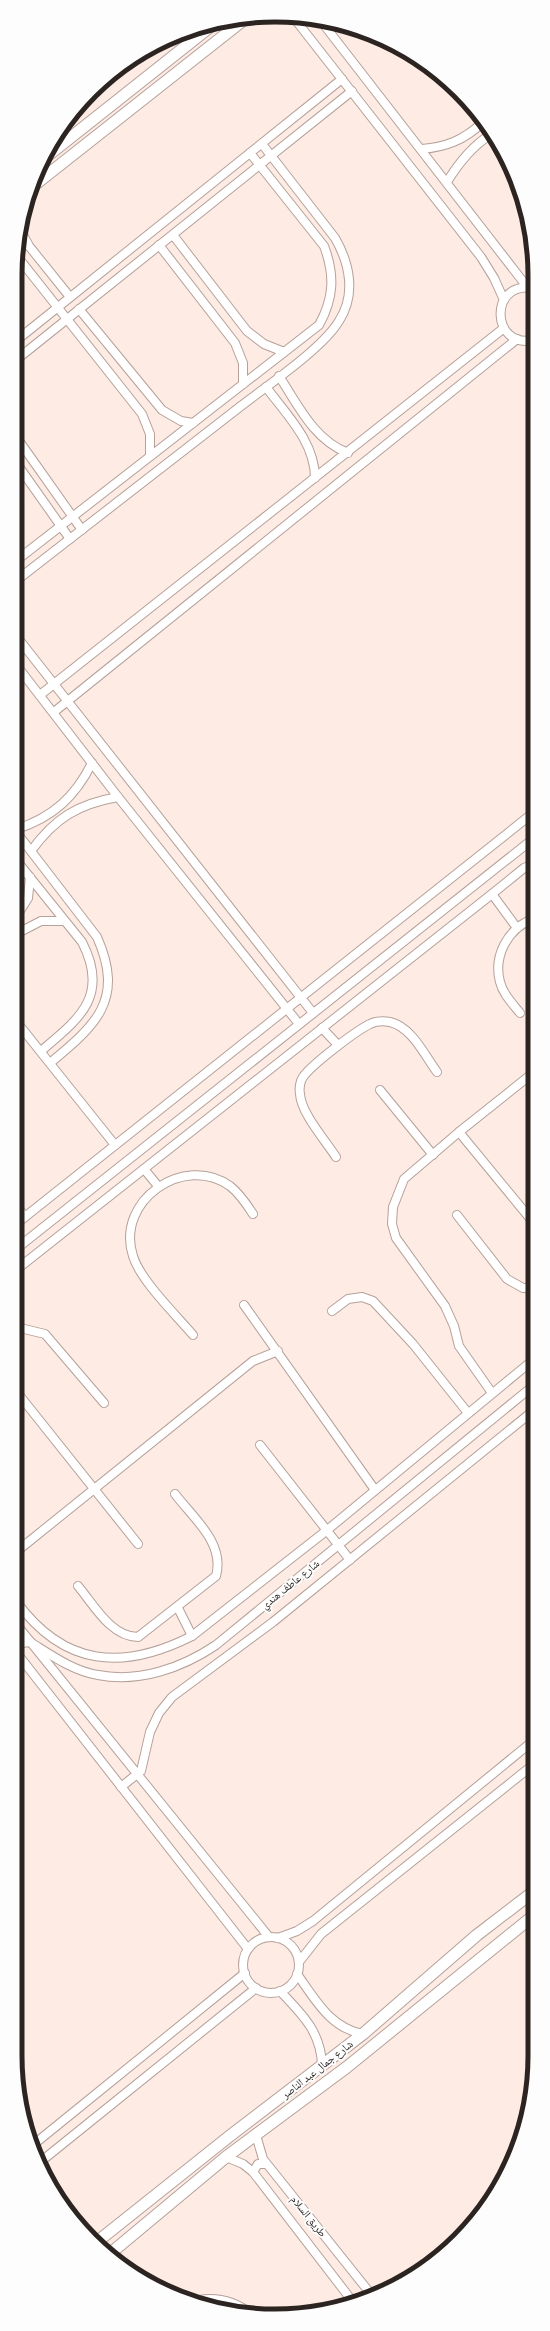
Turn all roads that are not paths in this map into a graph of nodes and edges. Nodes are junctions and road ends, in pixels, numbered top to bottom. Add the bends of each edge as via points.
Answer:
1 (298, 23) edge
2 (237, 25) edge
3 (326, 28) edge
4 (203, 33) edge
5 (342, 79) junction
6 (352, 91) junction
7 (479, 126) edge
8 (487, 137) edge
9 (262, 144) junction
10 (422, 149) junction
11 (55, 150) edge
12 (250, 153) junction
13 (272, 155) junction
14 (259, 165) junction
15 (40, 181) edge
16 (447, 182) junction
17 (173, 235) junction
18 (25, 238) edge
19 (159, 245) junction
20 (23, 263) edge
21 (528, 284) edge
22 (528, 288) edge
23 (70, 297) junction
24 (504, 300) junction
25 (58, 306) junction
26 (79, 309) junction
27 (68, 318) junction
28 (504, 328) junction
29 (22, 336) edge
30 (517, 339) junction
31 (528, 340) edge
32 (284, 352) junction
33 (22, 355) edge
34 (279, 376) junction
35 (243, 384) junction
36 (266, 387) junction
37 (193, 423) junction
38 (22, 445) edge
39 (348, 453) junction
40 (150, 456) junction
41 (22, 471) edge
42 (315, 478) junction
43 (73, 516) junction
44 (60, 526) junction
45 (82, 530) junction
46 (70, 539) junction
47 (22, 556) edge
48 (22, 576) edge
49 (22, 644) edge
50 (22, 672) edge
51 (54, 685) junction
52 (40, 695) junction
53 (67, 702) junction
54 (54, 712) junction
55 (92, 763) junction
56 (118, 797) junction
57 (528, 817) edge
58 (22, 827) edge
59 (22, 840) edge
60 (528, 844) edge
61 (31, 851) junction
62 (528, 866) edge
63 (22, 867) edge
64 (30, 877) junction
65 (492, 894) junction
66 (22, 908) edge
67 (64, 921) junction
68 (528, 922) edge
69 (517, 928) junction
70 (22, 931) edge
71 (301, 998) junction
72 (287, 1009) junction
73 (313, 1013) junction
74 (520, 1013) dead end
75 (299, 1024) junction
76 (22, 1028) edge
77 (322, 1028) junction
78 (338, 1045) junction
79 (41, 1052) junction
80 (50, 1063) junction
81 (437, 1072) dead end
82 (528, 1077) edge
83 (380, 1090) dead end
84 (459, 1132) junction
85 (115, 1145) junction
86 (433, 1155) junction
87 (336, 1156) dead end
88 (144, 1168) junction
89 (158, 1186) junction
90 (22, 1213) edge
91 (253, 1214) dead end
92 (457, 1215) dead end
93 (528, 1216) edge
94 (25, 1217) junction
95 (22, 1219) edge
96 (22, 1244) edge
97 (22, 1265) edge
98 (528, 1288) edge
99 (244, 1305) dead end
100 (332, 1311) dead end
101 (22, 1328) edge
102 (193, 1335) dead end
103 (278, 1351) junction
104 (528, 1364) edge
105 (528, 1390) edge
106 (492, 1393) junction
107 (22, 1399) edge
108 (104, 1403) dead end
109 (468, 1413) junction
110 (528, 1415) edge
111 (260, 1445) dead end
112 (94, 1489) junction
113 (375, 1490) junction
114 (175, 1494) dead end
115 (326, 1531) junction
116 (138, 1544) dead end
117 (338, 1545) junction
118 (22, 1547) edge
119 (350, 1560) junction
120 (78, 1586) dead end
121 (22, 1608) edge
122 (178, 1608) junction
123 (22, 1632) edge
124 (192, 1636) junction
125 (30, 1642) junction
126 (22, 1643) edge
127 (22, 1660) edge
128 (528, 1745) edge
129 (528, 1769) edge
130 (137, 1775) junction
131 (121, 1787) junction
132 (528, 1896) edge
133 (528, 1920) edge
134 (269, 1937) junction
135 (278, 1938) junction
136 (248, 1949) junction
137 (299, 1962) junction
138 (245, 1973) junction
139 (297, 1974) junction
140 (256, 1988) junction
141 (280, 1991) junction
142 (363, 2034) junction
143 (322, 2067) junction
144 (256, 2135) junction
145 (37, 2142) edge
146 (44, 2158) edge
147 (226, 2158) junction
148 (266, 2164) junction
149 (253, 2172) junction
150 (100, 2239) edge
151 (122, 2244) junction
152 (114, 2251) edge
153 (119, 2255) edge
154 (369, 2291) edge
155 (350, 2298) edge
156 (210, 2300) edge
157 (242, 2307) edge

1 - 5 street
2 - 15 main road
3 - 10 street
4 - 11 main road
5 - 6 street
5 - 9 street
6 - 13 street
6 - 24 street via 481,257
7 - 10 street via 458,141
8 - 16 street via 472,149
9 - 12 street
9 - 13 street
10 - 16 street
12 - 14 street
12 - 23 street
13 - 14 street
13 - 34 street via 336,238 348,268 350,286 347,304 330,334
14 - 17 street
14 - 32 street via 324,246 330,261 332,294 327,310 319,325
16 - 21 street
17 - 19 street
17 - 32 street via 247,331 264,344
18 - 23 street
19 - 26 street
19 - 35 street via 235,343 243,362
20 - 25 street
22 - 24 street via 514,290
23 - 25 street
24 - 28 street via 500,311
25 - 27 street
25 - 29 street
26 - 27 street
26 - 37 street via 162,410 181,421
27 - 33 street
27 - 40 street via 142,414 150,434
28 - 30 street
28 - 39 street
30 - 31 street
30 - 53 street
32 - 35 street
34 - 36 street
34 - 39 street via 315,431 329,444
35 - 37 street
36 - 42 street via 310,449
36 - 45 street
37 - 40 street
38 - 43 street
39 - 42 street
40 - 43 street
41 - 44 street
42 - 51 street
43 - 44 street
43 - 45 street
44 - 46 street
44 - 47 street
45 - 46 street
46 - 48 street
49 - 51 street
50 - 52 street
51 - 52 street
51 - 53 street
52 - 54 street
53 - 54 street
53 - 71 street
54 - 55 street
55 - 56 street
55 - 58 street via 69,799 53,813
56 - 61 street via 97,801 71,812 44,834
56 - 72 street
57 - 71 street
59 - 61 street
60 - 73 street
61 - 80 street via 97,937 106,956 109,975 107,995 100,1014 88,1031
62 - 65 street
63 - 64 street
64 - 66 street via 28,898
64 - 67 street
65 - 69 street
65 - 77 street
67 - 70 street via 41,921
67 - 79 street via 82,942 88,955 92,984 83,1012 75,1023
68 - 69 street
69 - 74 street via 500,952 498,967 505,995
71 - 72 street
71 - 73 street
72 - 75 street
72 - 85 street
73 - 75 street
75 - 96 street
76 - 79 street
77 - 78 street
77 - 88 street
78 - 81 street via 370,1024 380,1021 391,1022 401,1026 409,1034
78 - 87 street via 303,1077 299,1093 304,1109
79 - 80 street
80 - 85 street
82 - 84 street
83 - 86 street
84 - 86 street
84 - 93 street
85 - 94 street
86 - 106 street via 404,1179 393,1207 394,1231 396,1238 445,1306 459,1346
88 - 89 street
88 - 97 street
89 - 91 street via 175,1178 194,1175 212,1178 229,1186 243,1198
89 - 102 street via 146,1196 137,1209 130,1239 132,1254 138,1269
90 - 94 street
92 - 98 street via 507,1279
94 - 95 street
99 - 103 street
100 - 109 street via 348,1298 362,1297 373,1301 413,1344
101 - 108 street via 44,1334
103 - 112 street via 253,1362
103 - 113 street
104 - 106 street
105 - 117 street, شارع عاطف هندي
106 - 109 street
107 - 112 street
109 - 113 street
110 - 119 street, شارع عاطف هندي
111 - 115 street
112 - 116 street
112 - 118 street
113 - 115 street
114 - 122 street via 213,1542 219,1566 216,1576
115 - 117 street
115 - 124 street
117 - 119 street
117 - 125 street, شارع عاطف هندي via 216,1645 192,1660 166,1670 138,1676 98,1675 73,1667
119 - 130 street, شارع عاطف هندي via 274,1622 172,1697 154,1722 146,1742 143,1765
120 - 122 street via 113,1628 129,1637 138,1637 146,1633
121 - 124 street via 40,1628 62,1644 86,1655 115,1659 146,1656 170,1648
122 - 124 street
123 - 125 street
125 - 126 street
125 - 130 street
127 - 131 street
128 - 135 street via 313,1921
129 - 137 street via 320,1934
130 - 131 street
130 - 134 street
131 - 136 street
132 - 142 main road, شارع جمال عبد الناصر via 477,1935
133 - 144 main road, شارع جمال عبد الناصر via 371,2048
134 - 135 street
134 - 136 street via 257,1941
135 - 137 street via 291,1946
136 - 138 street via 244,1961
137 - 139 street
138 - 140 street
138 - 145 street
139 - 141 street via 290,1985
139 - 142 street via 322,2010 335,2022 348,2030
140 - 141 street via 267,1992
140 - 146 street
141 - 143 street via 316,2033 321,2048
142 - 143 main road, شارع جمال عبد الناصر
143 - 150 main road, شارع جمال عبد الناصر via 231,2135
144 - 147 main road, شارع جمال عبد الناصر
144 - 148 street, طريق السلام via 258,2148
147 - 149 street, طريق السلام via 243,2164
147 - 151 main road, شارع جمال عبد الناصر
148 - 149 street via 258,2164
148 - 154 street, طريق السلام
149 - 155 street, طريق السلام
151 - 152 main road, شارع جمال عبد الناصر
151 - 153 street
156 - 157 street via 224,2300

